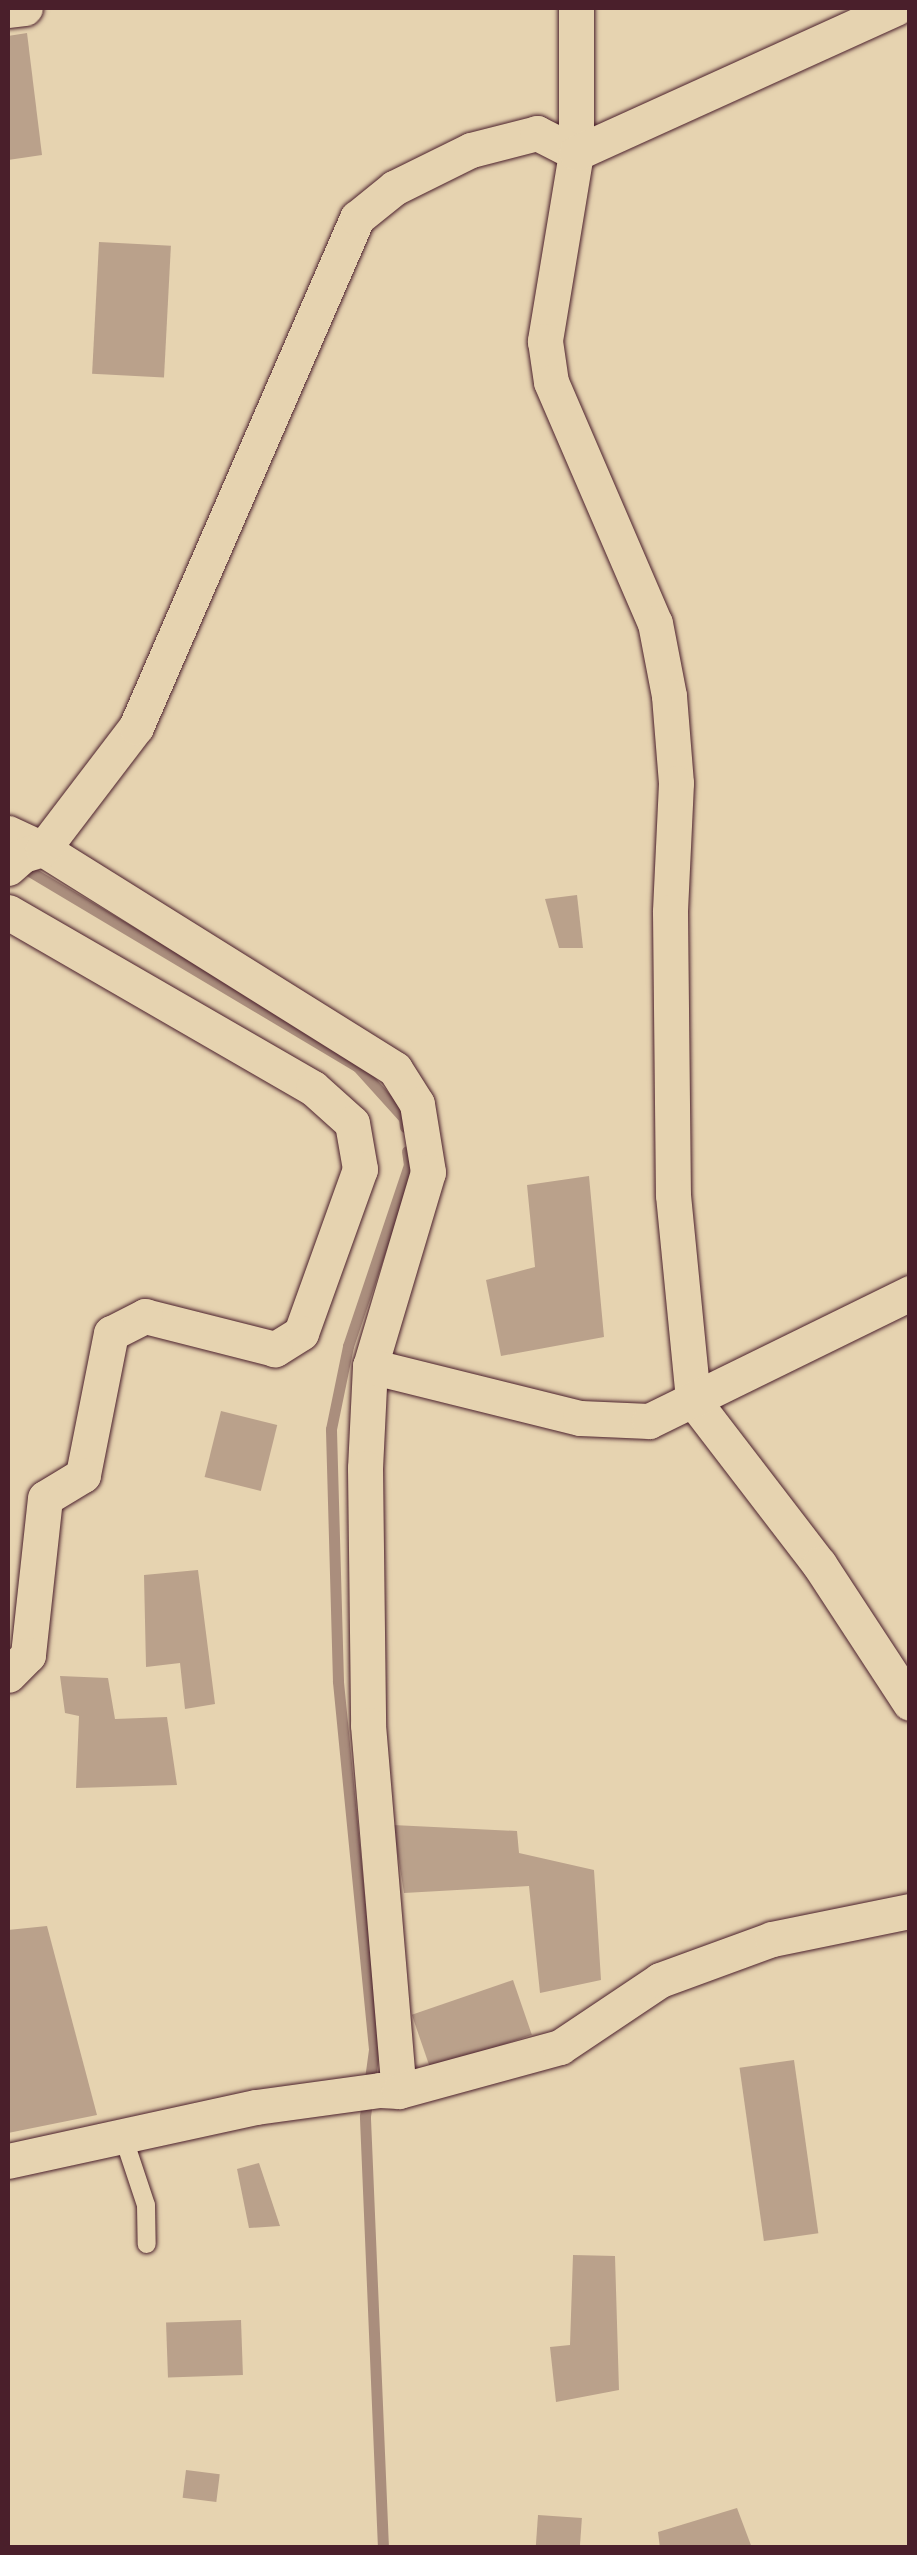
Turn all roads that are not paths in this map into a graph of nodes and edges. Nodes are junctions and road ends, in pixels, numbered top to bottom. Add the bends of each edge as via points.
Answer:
1 (25, 8) edge
2 (576, 8) edge
3 (896, 8) edge
4 (8, 10) edge
5 (576, 152) junction
6 (20, 851) edge
7 (8, 912) edge
8 (910, 1293) edge
9 (370, 1366) junction
10 (693, 1400) junction
11 (8, 1675) edge
12 (910, 1702) edge
13 (910, 1911) edge
14 (390, 2090) junction
15 (123, 2136) junction
16 (8, 2161) edge
17 (147, 2244) dead end

1 - 4 street
2 - 5 street
3 - 5 street
5 - 6 street via 537,134 471,150 394,188 356,218 136,727
5 - 10 street via 545,341 564,415 655,623 669,696 676,784 673,1195
6 - 9 street via 395,1069 418,1104 428,1172
7 - 11 street via 313,1088 352,1123 360,1169 301,1333 276,1349 145,1316 111,1333 83,1475 44,1498 28,1655
8 - 10 street
9 - 10 street via 580,1418 649,1421
9 - 14 street via 368,1725
10 - 12 street via 819,1564
13 - 14 street via 772,1939 660,1980 560,2047
14 - 15 street via 256,2107
15 - 16 street
15 - 17 lane via 146,2205

